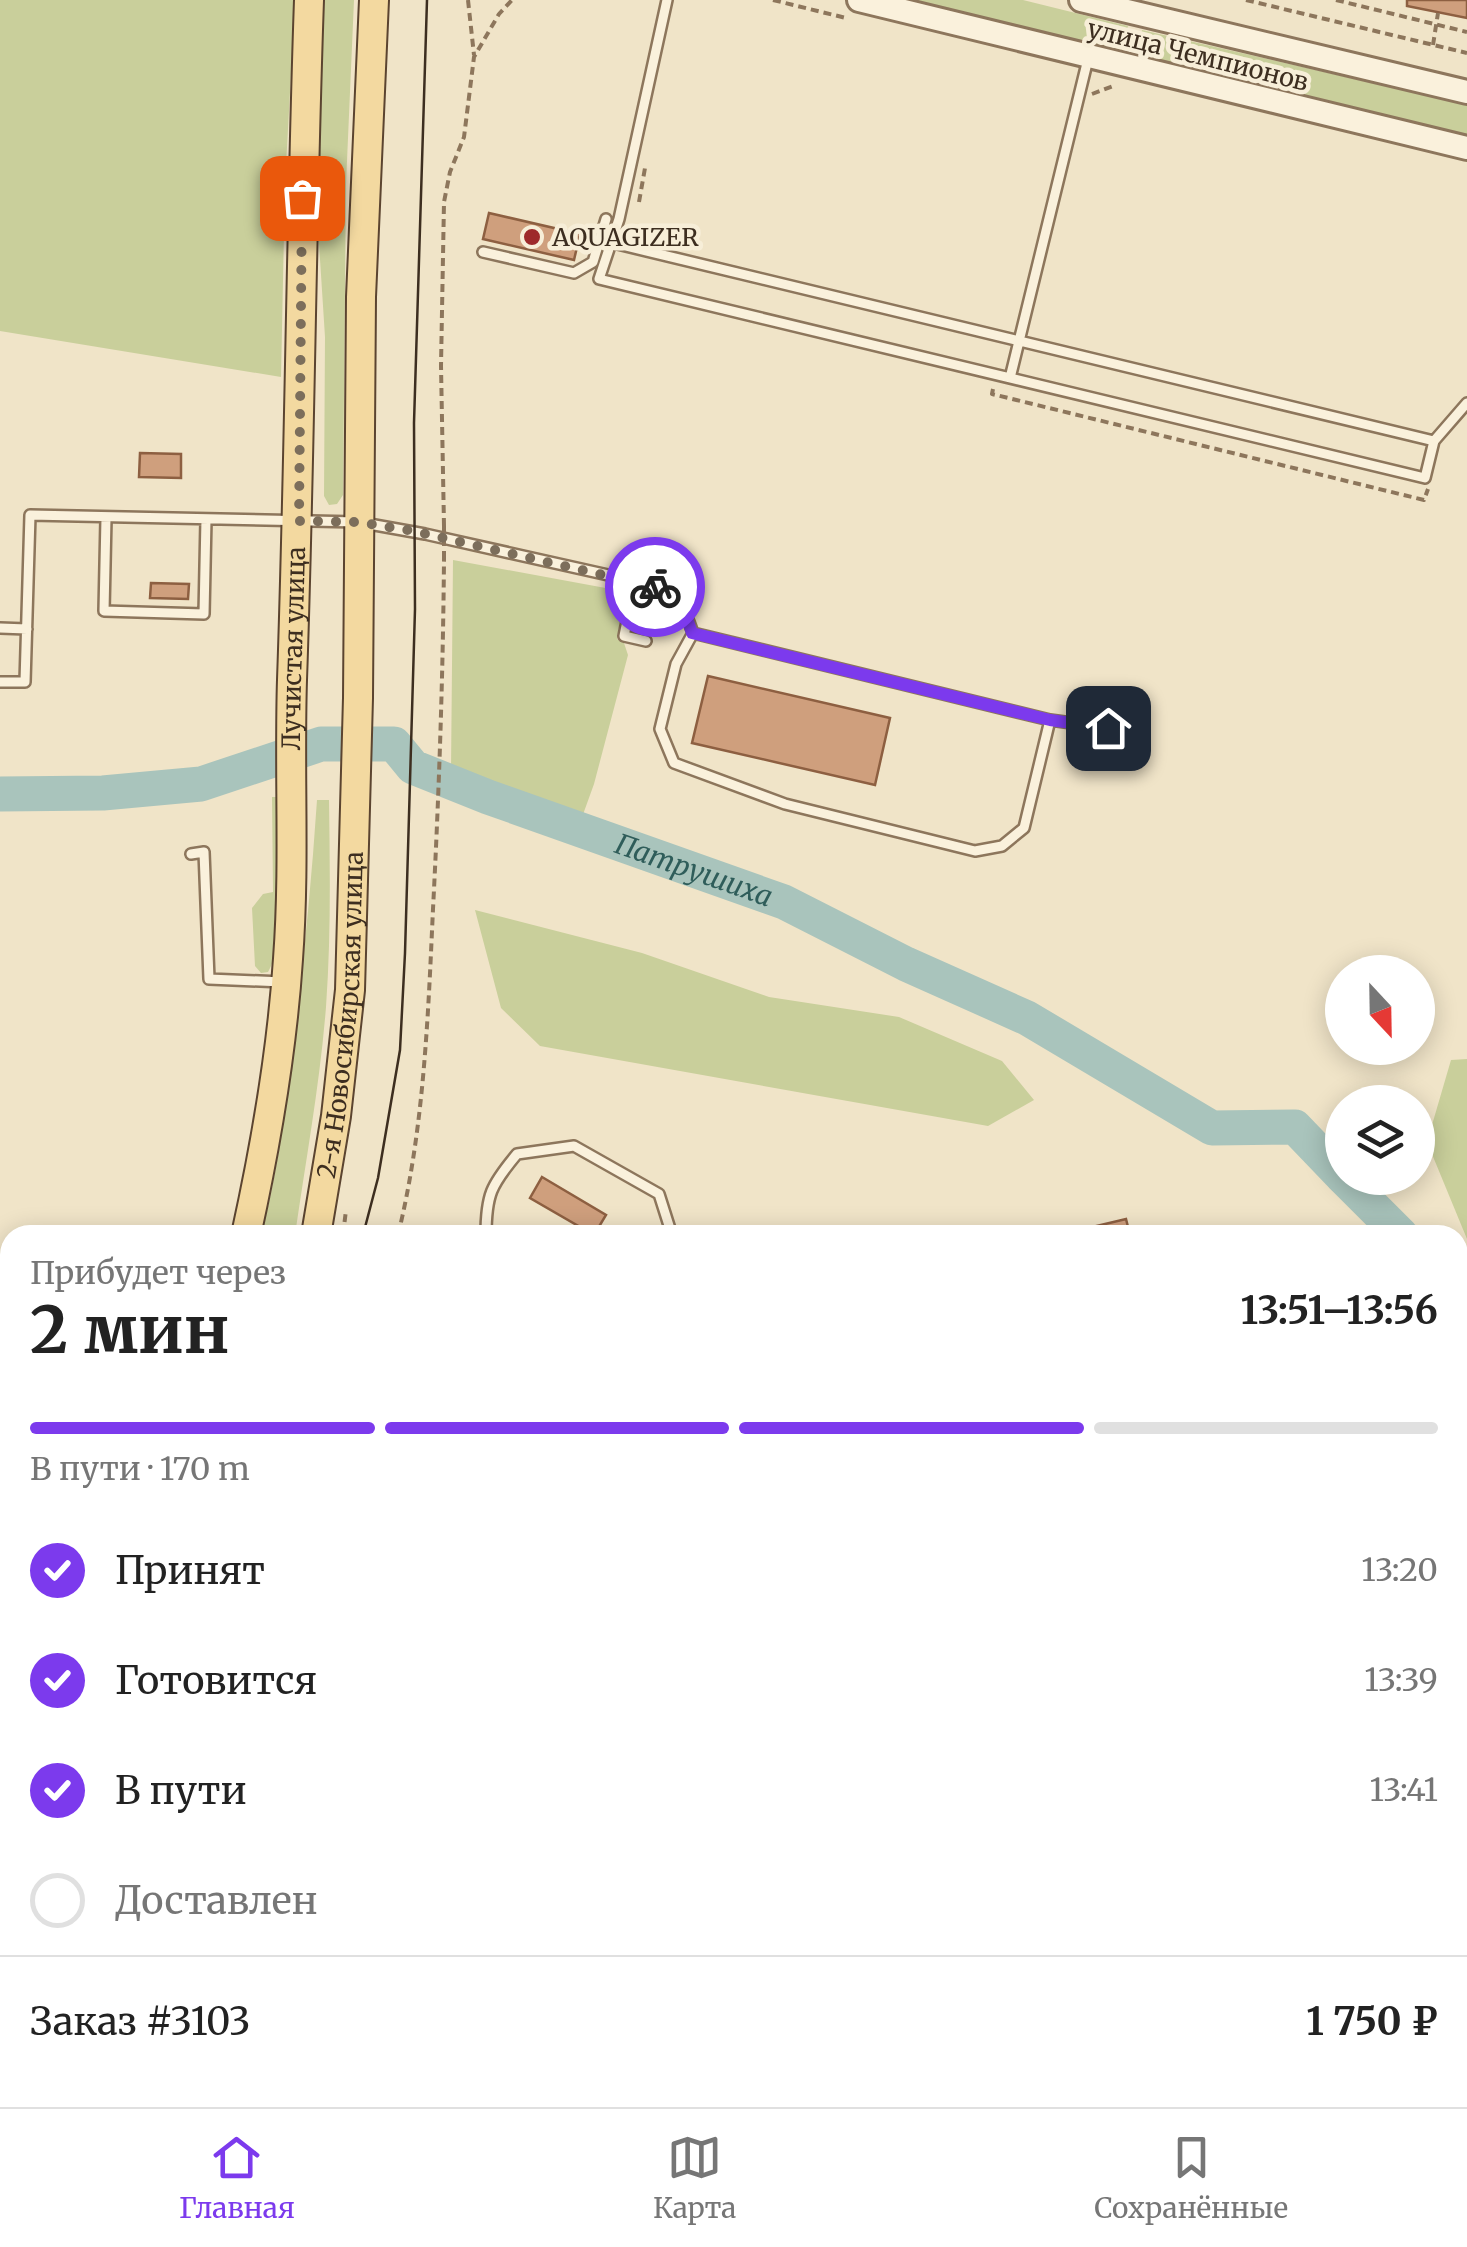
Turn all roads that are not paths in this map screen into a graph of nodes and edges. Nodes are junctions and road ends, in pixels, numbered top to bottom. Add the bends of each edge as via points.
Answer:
1 (309, 0) edge
2 (374, 0) edge
3 (667, 0) edge
4 (858, 0) edge
5 (1091, 1) edge
6 (1089, 57) junction
7 (1467, 92) edge
8 (1467, 148) edge
9 (606, 219) dead end
10 (609, 242) junction
11 (483, 252) dead end
12 (1019, 342) junction
13 (1010, 378) junction
14 (1467, 403) edge
15 (1434, 441) junction
16 (106, 518) junction
17 (206, 519) junction
18 (299, 521) junction
19 (358, 522) junction
20 (635, 581) junction
21 (0, 628) edge
22 (27, 629) junction
23 (692, 633) junction
24 (646, 640) dead end
25 (0, 682) edge
26 (1050, 720) junction
27 (1108, 728) dead end
28 (191, 854) dead end
29 (286, 982) junction
30 (248, 1225) edge
31 (318, 1225) edge
32 (486, 1225) edge
33 (669, 1225) edge

1 - 18 main road, Лучистая улица
2 - 19 main road
3 - 10 lane
4 - 6 street, улица Чемпионов
5 - 7 street, улица Чемпионов
6 - 8 street, улица Чемпионов
6 - 12 lane
9 - 11 lane via 593,262 574,273
10 - 12 lane
10 - 13 lane via 598,279
12 - 13 lane
12 - 15 lane
13 - 15 lane via 1424,478
14 - 15 lane
16 - 17 lane
16 - 17 lane via 104,611 204,614
16 - 22 lane via 30,515
17 - 18 lane
18 - 19 lane
18 - 29 main road, Лучистая улица
19 - 20 lane
19 - 31 main road, 2-я Новосибирская улица via 350,990
20 - 23 lane via 679,595
20 - 24 lane via 624,636
21 - 22 lane
22 - 25 lane via 25,682
23 - 26 lane
23 - 26 lane via 676,664 660,729 674,764 785,804 975,851 1002,846 1024,828
26 - 27 lane
28 - 29 lane via 204,852 209,979
29 - 30 main road, Лучистая улица
32 - 33 lane via 486,1200 517,1154 574,1146 659,1194

